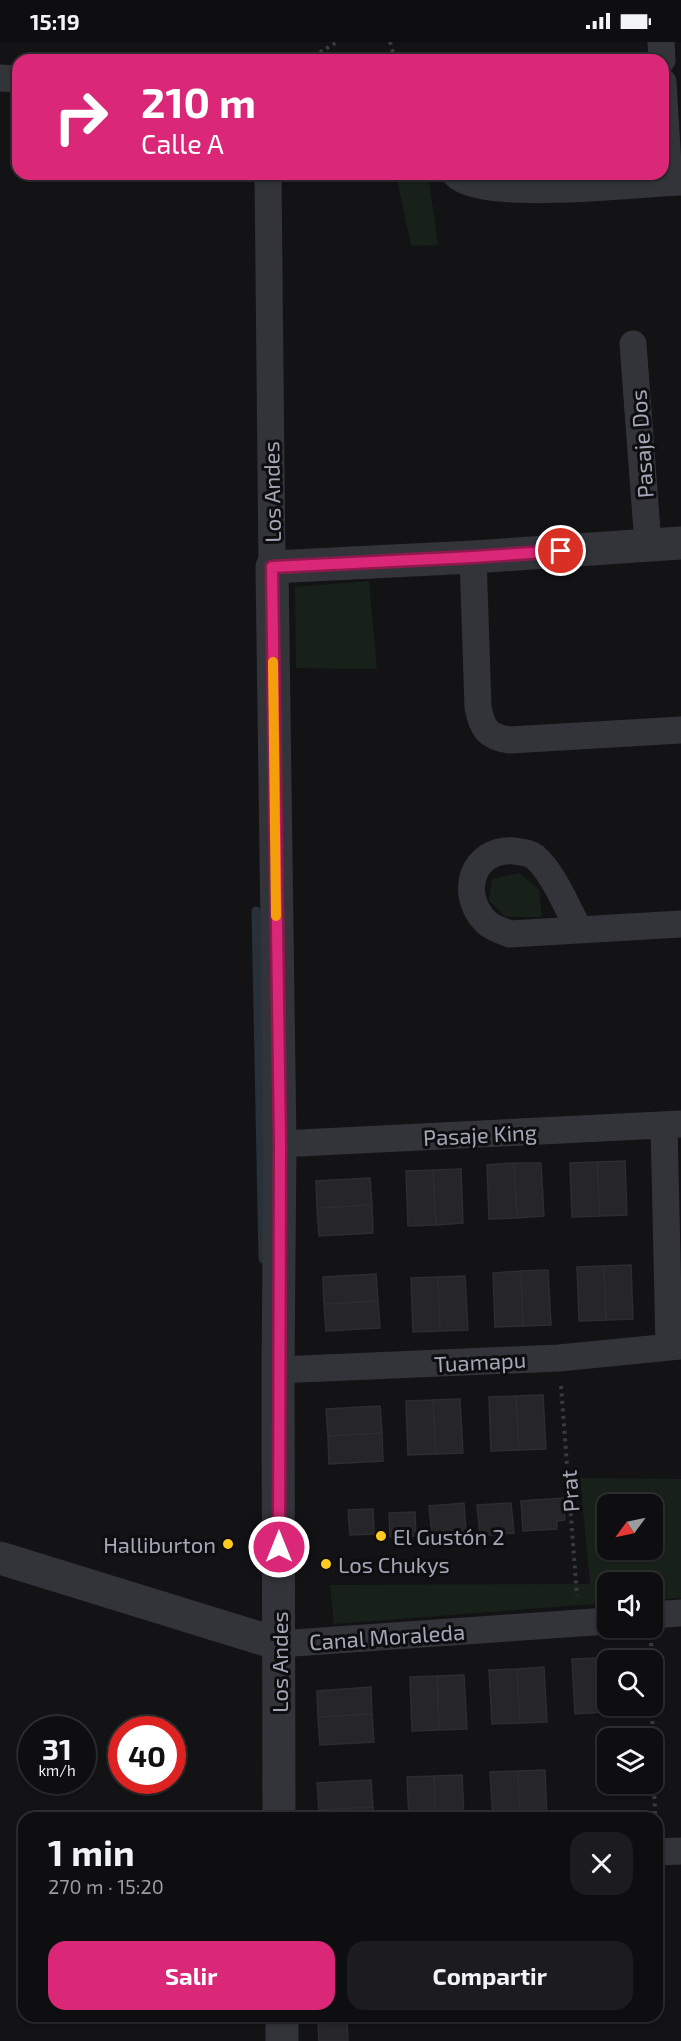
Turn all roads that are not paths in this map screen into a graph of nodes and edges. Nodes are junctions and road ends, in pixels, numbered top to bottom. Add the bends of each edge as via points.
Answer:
1 (669, 132) edge
2 (268, 180) edge
3 (462, 180) edge
4 (561, 181) edge
5 (675, 182) edge
6 (633, 344) dead end
7 (681, 543) edge
8 (648, 544) junction
9 (473, 557) junction
10 (272, 567) junction
11 (681, 730) edge
12 (681, 924) edge
13 (579, 929) dead end
14 (672, 1125) edge
15 (280, 1144) junction
16 (675, 1347) edge
17 (278, 1370) junction
18 (0, 1558) edge
19 (681, 1613) edge
20 (663, 1614) edge
21 (597, 1622) edge
22 (279, 1644) junction
23 (279, 1812) edge
24 (681, 1851) edge
25 (663, 1852) edge
26 (282, 2022) edge
27 (282, 2041) edge

1 - 5 street
2 - 10 street, Los Andes
3 - 4 street via 498,189
4 - 5 street
6 - 8 street, Pasaje Dos
7 - 8 street
8 - 9 street
9 - 10 street
9 - 11 street via 477,707 485,730 510,740
10 - 15 street, Los Andes
12 - 13 street
14 - 15 street, Pasaje King
14 - 16 street
15 - 17 street, Los Andes
16 - 17 street, Tuamapu via 559,1358
17 - 22 street, Los Andes
18 - 22 street, Canal Moraleda
19 - 20 street
21 - 22 street, Canal Moraleda
22 - 23 street, Los Andes
24 - 25 street
26 - 27 street

